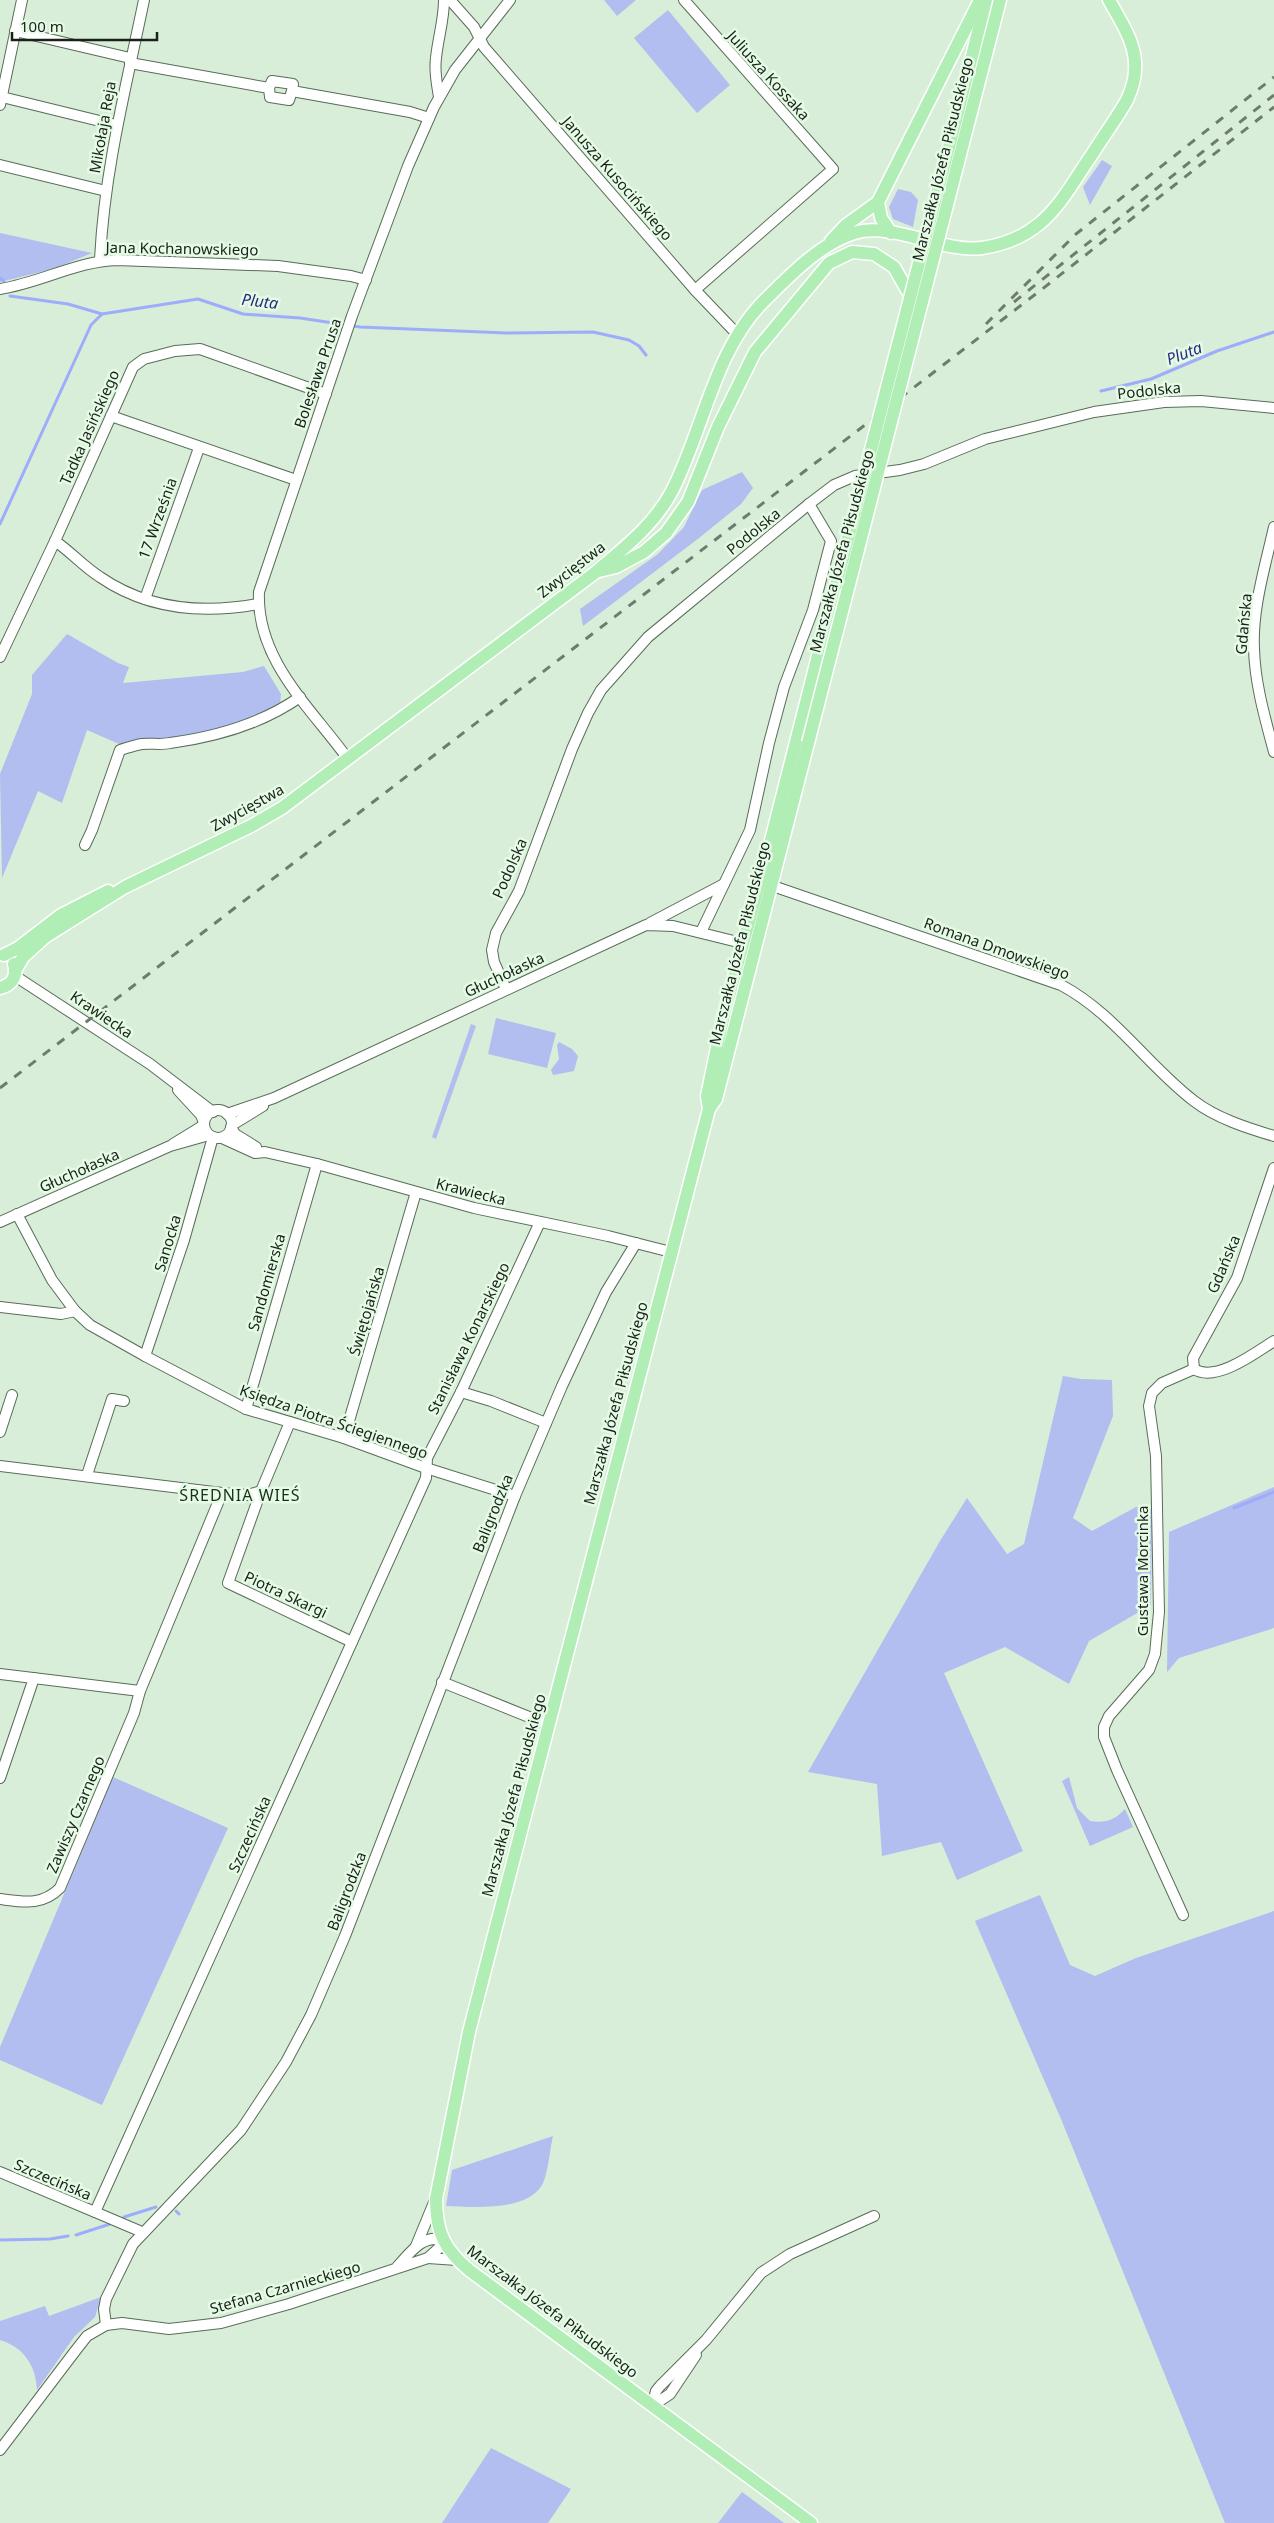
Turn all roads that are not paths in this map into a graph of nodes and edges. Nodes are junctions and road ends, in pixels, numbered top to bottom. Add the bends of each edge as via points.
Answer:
1 (22, 0) edge
2 (144, 0) edge
3 (444, 0) edge
4 (450, 0) edge
5 (510, 0) edge
6 (684, 0) edge
7 (980, 0) edge
8 (986, 0) edge
9 (1000, 0) edge
10 (1109, 0) edge
11 (16, 31) junction
12 (480, 38) junction
13 (130, 61) junction
14 (439, 97) junction
15 (1, 101) edge
16 (964, 114) junction
17 (429, 118) junction
18 (116, 125) junction
19 (0, 165) edge
20 (106, 191) junction
21 (878, 202) junction
22 (891, 233) junction
23 (828, 244) junction
24 (946, 246) joint
25 (100, 260) junction
26 (366, 280) junction
27 (0, 288) edge
28 (695, 290) junction
29 (911, 297) junction
30 (737, 334) junction
31 (326, 394) junction
32 (1274, 408) edge
33 (111, 416) junction
34 (199, 448) junction
35 (296, 480) junction
36 (809, 504) junction
37 (1274, 527) edge
38 (55, 541) junction
39 (596, 572) junction
40 (145, 599) junction
41 (258, 604) junction
42 (0, 657) edge
43 (300, 696) junction
44 (802, 742) junction
45 (1274, 752) edge
46 (348, 759) junction
47 (85, 845) dead end
48 (764, 883) junction
49 (724, 884) junction
50 (125, 887) junction
51 (646, 925) junction
52 (701, 932) junction
53 (748, 945) junction
54 (2, 955) edge
55 (15, 973) junction
56 (0, 988) edge
57 (506, 989) junction
58 (171, 1081) junction
59 (274, 1098) junction
60 (213, 1112) junction
61 (227, 1114) junction
62 (204, 1124) junction
63 (232, 1126) junction
64 (1274, 1136) edge
65 (215, 1137) junction
66 (170, 1146) junction
67 (265, 1152) junction
68 (317, 1164) junction
69 (1274, 1168) edge
70 (416, 1192) junction
71 (17, 1214) junction
72 (0, 1222) edge
73 (540, 1222) junction
74 (636, 1243) junction
75 (671, 1252) junction
76 (0, 1307) edge
77 (75, 1311) junction
78 (1274, 1341) edge
79 (145, 1356) junction
80 (1194, 1369) junction
81 (461, 1392) junction
82 (12, 1395) dead end
83 (124, 1401) dead end
84 (246, 1409) junction
85 (290, 1422) junction
86 (546, 1423) junction
87 (0, 1432) edge
88 (344, 1438) junction
89 (0, 1466) edge
90 (426, 1468) junction
91 (87, 1475) junction
92 (262, 1490) junction
93 (222, 1493) junction
94 (515, 1496) junction
95 (352, 1642) junction
96 (0, 1674) edge
97 (34, 1678) junction
98 (442, 1682) junction
99 (140, 1691) junction
100 (549, 1724) junction
101 (0, 1778) edge
102 (0, 1900) edge
103 (1183, 1915) dead end
104 (0, 2172) edge
105 (436, 2199) junction
106 (95, 2212) junction
107 (874, 2216) dead end
108 (142, 2232) junction
109 (443, 2240) junction
110 (416, 2246) junction
111 (428, 2258) junction
112 (457, 2260) junction
113 (397, 2267) junction
114 (106, 2325) junction
115 (649, 2403) junction
116 (0, 2450) edge
117 (811, 2523) edge

1 - 11 street
2 - 13 street, Mikołaja Reja
3 - 14 street via 435,66
4 - 12 street
5 - 12 street, Bolesława Prusa
6 - 28 street, Juliusza Kossaka via 833,169
7 - 21 main road
8 - 16 main road, Marszałka Józefa Piłsudskiego
9 - 16 main road, Marszałka Józefa Piłsudskiego
10 - 24 main road, Marszałka Józefa Piłsudskiego via 1131,41 1135,59 1131,90 1118,114 1057,206 1036,226 996,246 968,249
11 - 13 street
11 - 15 street
12 - 14 street, Bolesława Prusa
12 - 28 street, Janusza Kusocińskiego via 484,47
13 - 17 street via 270,88 272,81 279,81 292,84 292,92
13 - 18 street, Mikołaja Reja
14 - 17 street, Bolesława Prusa
15 - 18 street
16 - 29 main road, Marszałka Józefa Piłsudskiego, bridge
16 - 44 main road, Marszałka Józefa Piłsudskiego, bridge
17 - 26 street, Bolesława Prusa via 390,211
18 - 20 street, Mikołaja Reja
19 - 20 street
20 - 25 street, Mikołaja Reja
21 - 22 main road via 881,218
21 - 23 main road via 846,225
22 - 23 main road, Zwycięstwa via 856,232
22 - 24 main road, Zwycięstwa
23 - 30 main road, Zwycięstwa via 763,302
25 - 26 street, Jana Kochanowskiego via 278,266
25 - 27 street, Jana Kochanowskiego
26 - 31 street, Bolesława Prusa
28 - 30 street, Janusza Kusocińskiego
29 - 39 main road via 899,273 888,261 868,252 852,252 830,263 755,352 737,385 688,502 672,525 644,552 616,567
29 - 44 main road, Marszałka Józefa Piłsudskiego, bridge
30 - 39 main road, Zwycięstwa via 671,492 653,520
31 - 33 street, Tadka Jasińskiego via 200,349 176,351 144,359 133,367
31 - 35 street, Bolesława Prusa
32 - 36 street, Podolska via 1201,401 1164,402 1094,412 1004,433 924,464 855,476 834,485
33 - 34 street
33 - 38 street, Tadka Jasińskiego
34 - 35 street
34 - 40 street, 17 Września
35 - 41 street, Bolesława Prusa via 264,571
36 - 49 street, Marszałka Józefa Piłsudskiego via 831,541 813,610 784,687 750,830
36 - 57 street, Podolska via 648,637 601,690 572,749 519,891 496,933 493,956
37 - 45 street, Gdańska via 1257,608 1254,648 1259,694
38 - 40 street via 100,577
38 - 42 street, Tadka Jasińskiego
39 - 46 main road, Zwycięstwa
40 - 41 street via 179,609 198,610
41 - 43 street, Bolesława Prusa via 262,628 274,662
43 - 46 street, Bolesława Prusa
43 - 47 street via 276,713 259,720 168,744 141,744 120,750
44 - 48 main road, Marszałka Józefa Piłsudskiego
46 - 50 main road, Zwycięstwa via 282,808 251,826
48 - 53 main road, Marszałka Józefa Piłsudskiego
48 - 64 street, Romana Dmowskiego via 1061,985 1098,1010 1193,1100 1222,1116
49 - 51 street, Marszałka Józefa Piłsudskiego
49 - 52 street, Marszałka Józefa Piłsudskiego
50 - 54 main road, Zwycięstwa via 79,904 18,948
50 - 55 main road, Zwycięstwa via 45,937 23,957
51 - 52 street, Głuchołaska via 659,924
51 - 57 street, Głuchołaska
52 - 53 street, Głuchołaska
53 - 75 main road, Marszałka Józefa Piłsudskiego via 716,1099 709,1109
54 - 55 main road via 12,961
55 - 56 main road, Zwycięstwa via 10,984
55 - 58 street, Krawiecka
57 - 59 street, Głuchołaska
58 - 60 street, Krawiecka
58 - 62 street, Krawiecka via 201,1115
59 - 61 street, Głuchołaska
59 - 63 street, Głuchołaska
60 - 61 street
60 - 62 street via 208,1114
61 - 63 street
62 - 65 street
62 - 66 street, Głuchołaska
63 - 65 street via 228,1134
63 - 67 street, Krawiecka via 245,1141
65 - 66 street, Głuchołaska
65 - 67 street, Krawiecka via 255,1153
65 - 79 street, Sanocka
66 - 71 street, Głuchołaska
67 - 68 street, Krawiecka
68 - 70 street, Krawiecka
68 - 84 street, Sandomierska
69 - 80 street, Gdańska via 1236,1278 1193,1358
70 - 73 street, Krawiecka
70 - 88 street, Świętojańska
71 - 72 street, Głuchołaska
71 - 77 street, Księdza Piotra Ściegiennego via 52,1280
73 - 74 street, Krawiecka
73 - 81 street, Stanisława Konarskiego
74 - 75 street, Krawiecka
74 - 86 street, Baligrodzka via 606,1292
75 - 100 main road, Marszałka Józefa Piłsudskiego
76 - 77 street via 61,1314
77 - 79 street, Księdza Piotra Ściegiennego via 90,1324
78 - 80 street, Gustawa Morcinka via 1224,1369 1207,1374
79 - 84 street, Księdza Piotra Ściegiennego
80 - 103 street, Gustawa Morcinka via 1162,1383 1152,1393 1149,1406 1156,1456 1159,1612 1155,1654 1149,1670 1109,1716 1104,1727 1107,1746
81 - 86 street
81 - 90 street, Stanisława Konarskiego via 426,1458
82 - 87 street
83 - 91 street via 112,1398
84 - 85 street, Księdza Piotra Ściegiennego
85 - 88 street, Księdza Piotra Ściegiennego
85 - 92 street, Piotra Skargi
86 - 94 street, Baligrodzka
88 - 90 street, Księdza Piotra Ściegiennego
89 - 91 street
90 - 94 street, Księdza Piotra Ściegiennego
90 - 95 street, Szczecińska via 426,1478
91 - 93 street
92 - 93 street via 248,1495
92 - 95 street, Piotra Skargi via 228,1584
93 - 99 street, Zawiszy Czarnego
94 - 98 street, Baligrodzka
95 - 106 street, Szczecińska
96 - 97 street
97 - 99 street
97 - 101 street
98 - 100 street
98 - 108 street, Baligrodzka via 345,1936 296,2044 241,2130
99 - 102 street, Zawiszy Czarnego via 60,1888 50,1898 37,1902
100 - 105 main road, Marszałka Józefa Piłsudskiego via 469,2032
104 - 106 street, Szczecińska
105 - 109 main road, Marszałka Józefa Piłsudskiego via 436,2222
105 - 110 street, Stefana Czarnieckiego
106 - 108 street, Szczecińska
107 - 115 street via 795,2252 761,2274 706,2340 670,2394
108 - 114 street, Baligrodzka via 106,2299
109 - 110 street, Stefana Czarnieckiego via 434,2237
109 - 111 street
109 - 112 main road, Marszałka Józefa Piłsudskiego
110 - 113 street, Stefana Czarnieckiego
111 - 112 street, Stefana Czarnieckiego
111 - 113 street, Stefana Czarnieckiego
112 - 115 main road, Marszałka Józefa Piłsudskiego
113 - 114 street, Stefana Czarnieckiego via 359,2282 221,2323 169,2329 122,2323
114 - 116 street via 81,2343
115 - 117 main road, Marszałka Józefa Piłsudskiego

